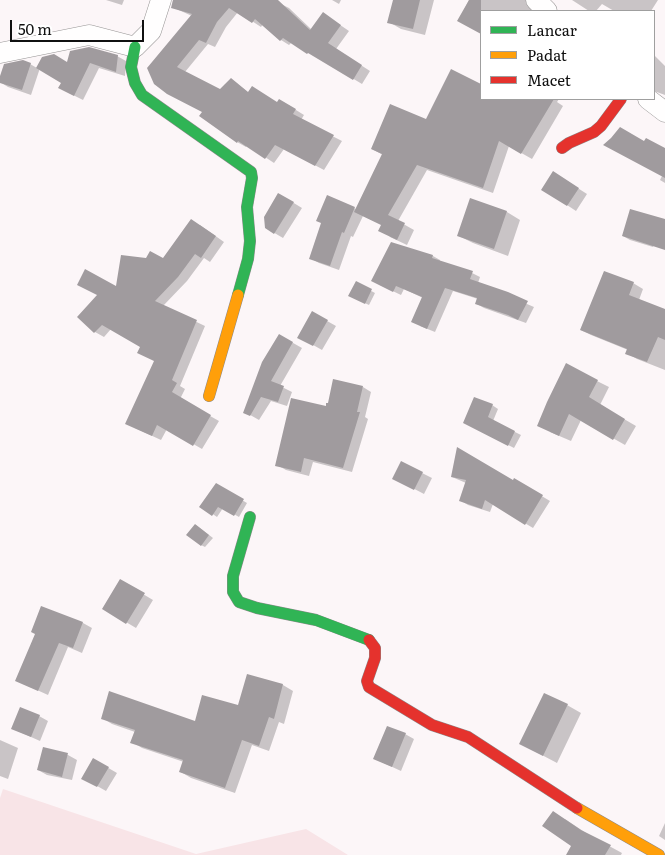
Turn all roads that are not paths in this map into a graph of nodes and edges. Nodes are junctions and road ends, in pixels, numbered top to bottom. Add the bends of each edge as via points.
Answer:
1 (161, 0) edge
2 (536, 0) edge
3 (545, 10) edge
4 (135, 47) junction
5 (0, 53) edge
6 (620, 100) edge
7 (649, 100) edge
8 (665, 112) edge
9 (562, 148) dead end
10 (209, 396) dead end
11 (250, 517) dead end
12 (658, 855) edge

1 - 4 street via 152,31
2 - 3 street
4 - 5 street via 88,35
4 - 10 street via 131,67 142,95 251,172 247,207 248,259
6 - 9 street via 594,132
7 - 8 street
11 - 12 street via 233,576 233,592 239,602 316,620 368,638 375,648 367,681 369,687 432,725 468,737 572,805

